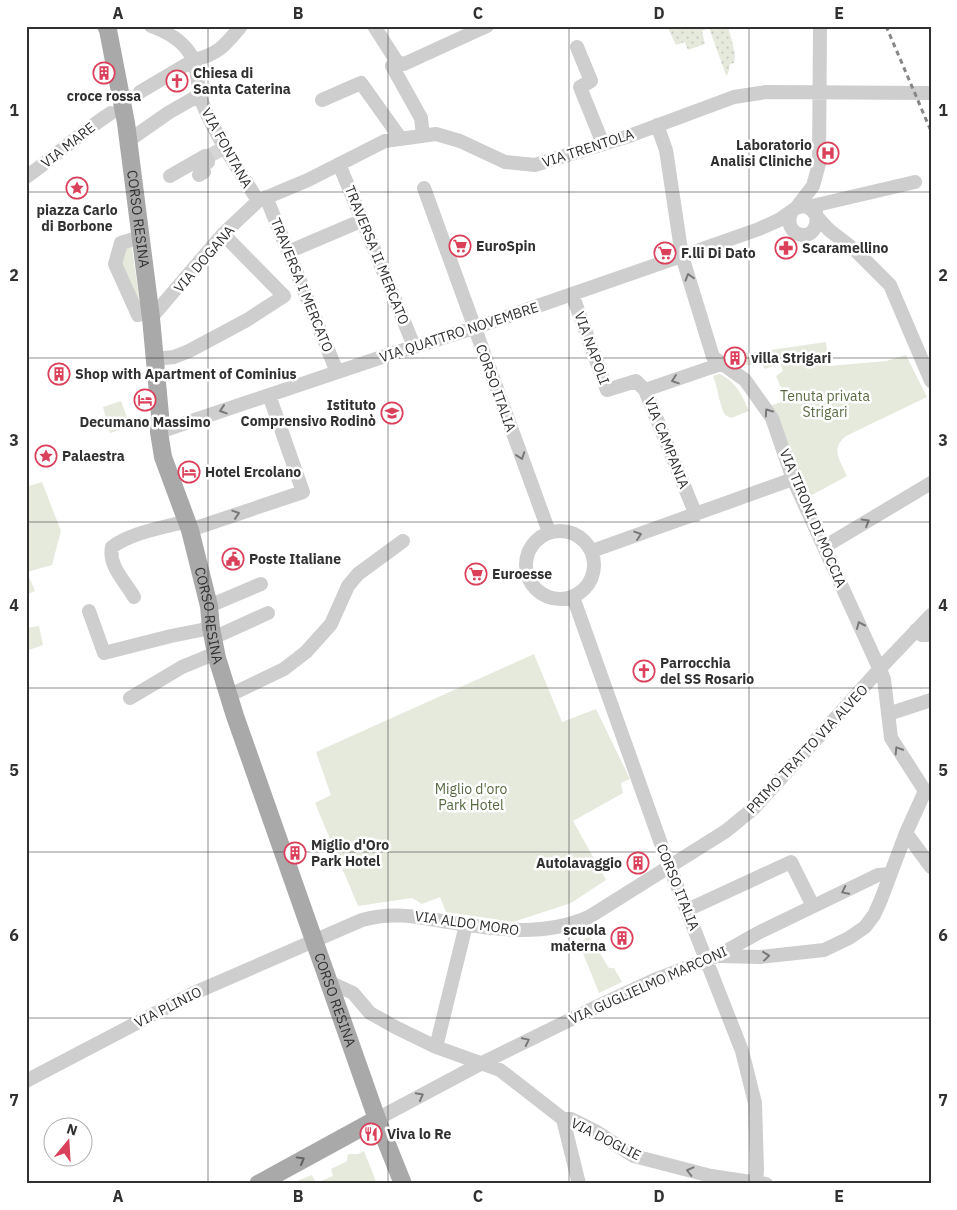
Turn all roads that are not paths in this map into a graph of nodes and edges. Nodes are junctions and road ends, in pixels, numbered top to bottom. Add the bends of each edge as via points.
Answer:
1 (106, 26) edge
2 (151, 26) edge
3 (241, 26) edge
4 (374, 26) edge
5 (487, 26) edge
6 (820, 26) edge
7 (577, 47) dead end
8 (194, 60) junction
9 (398, 62) junction
10 (140, 92) dead end
11 (819, 92) junction
12 (931, 93) edge
13 (201, 94) junction
14 (322, 100) dead end
15 (111, 113) dead end
16 (657, 125) junction
17 (423, 136) junction
18 (401, 139) junction
19 (128, 141) junction
20 (603, 144) junction
21 (215, 153) junction
22 (339, 164) junction
23 (199, 175) dead end
24 (170, 176) dead end
25 (26, 177) edge
26 (915, 182) dead end
27 (424, 188) dead end
28 (262, 199) junction
29 (805, 211) junction
30 (363, 220) junction
31 (759, 229) junction
32 (792, 231) junction
33 (223, 234) junction
34 (810, 234) junction
35 (140, 237) junction
36 (844, 242) junction
37 (288, 252) junction
38 (682, 256) junction
39 (572, 294) junction
40 (151, 315) junction
41 (474, 328) junction
42 (414, 346) junction
43 (154, 359) junction
44 (721, 364) junction
45 (337, 372) junction
46 (931, 381) edge
47 (645, 390) junction
48 (269, 395) junction
49 (159, 432) junction
50 (793, 479) junction
51 (931, 483) edge
52 (696, 515) junction
53 (188, 525) junction
54 (549, 532) junction
55 (403, 541) dead end
56 (824, 547) junction
57 (592, 551) junction
58 (261, 584) dead end
59 (134, 597) dead end
60 (574, 598) junction
61 (209, 606) junction
62 (89, 611) dead end
63 (268, 613) dead end
64 (931, 615) edge
65 (916, 630) junction
66 (931, 635) edge
67 (213, 640) junction
68 (880, 669) junction
69 (228, 696) junction
70 (130, 698) dead end
71 (931, 700) edge
72 (888, 714) junction
73 (928, 791) edge
74 (906, 833) junction
75 (669, 865) junction
76 (931, 867) edge
77 (890, 874) junction
78 (813, 906) junction
79 (687, 910) junction
80 (466, 925) junction
81 (313, 941) junction
82 (712, 958) junction
83 (329, 982) junction
84 (436, 1047) junction
85 (482, 1063) junction
86 (26, 1081) edge
87 (377, 1119) junction
88 (563, 1119) junction
89 (761, 1183) edge
90 (258, 1184) edge
91 (403, 1184) edge
92 (579, 1184) edge

1 - 19 main road, CORSO RESINA
2 - 8 street, VIA FONTANA via 183,44
3 - 8 street via 221,49
4 - 9 street
5 - 9 street via 404,64
6 - 11 street, VIA QUATTRO NOVEMBRE
7 - 20 street via 591,81 580,88
8 - 10 street
8 - 13 street, VIA FONTANA
9 - 17 street via 392,66 421,118
11 - 12 street, VIA TRENTOLA
11 - 16 street, VIA TRENTOLA via 766,92 734,97
11 - 29 street, VIA QUATTRO NOVEMBRE via 819,164
13 - 19 street
13 - 21 street, VIA FONTANA
14 - 18 street via 361,84
15 - 25 street, VIA MARE
16 - 20 street, VIA TRENTOLA
16 - 38 street, VIA TIRONI DI MOCCIA via 666,150
17 - 18 street, VIA TRENTOLA
17 - 20 street, VIA TRENTOLA via 436,134 506,162 535,165
18 - 22 street, VIA TRENTOLA via 385,141
19 - 35 main road, CORSO RESINA
21 - 23 street via 201,167 204,172
21 - 24 street
21 - 28 street, VIA FONTANA
22 - 28 street, VIA TRENTOLA
22 - 30 street, TRAVERSA II MERCATO
26 - 29 street
27 - 41 street, CORSO ITALIA
28 - 33 street, VIA DOGANA
28 - 37 street, TRAVERSA I MERCATO
29 - 31 street, VIA QUATTRO NOVEMBRE
29 - 32 street via 789,224
29 - 34 street via 816,228
29 - 36 street
30 - 37 street
30 - 42 street, TRAVERSA II MERCATO
31 - 32 street, VIA QUATTRO NOVEMBRE
31 - 38 street, VIA QUATTRO NOVEMBRE
32 - 34 street, VIA QUATTRO NOVEMBRE
33 - 40 street, VIA DOGANA
33 - 43 street via 284,296 189,351 174,357
34 - 36 street, VIA QUATTRO NOVEMBRE
35 - 40 main road, CORSO RESINA
35 - 40 street via 121,243 115,264 138,315
36 - 46 street via 890,285
37 - 45 street, TRAVERSA I MERCATO
38 - 39 street, VIA QUATTRO NOVEMBRE
44 -> 38 street, VIA TIRONI DI MOCCIA via 713,357
39 - 41 street, VIA QUATTRO NOVEMBRE
39 - 47 street, VIA NAPOLI via 607,390 636,381
40 - 43 main road, CORSO RESINA
41 - 42 street, VIA QUATTRO NOVEMBRE
41 -> 54 street, CORSO ITALIA
42 - 45 street, VIA QUATTRO NOVEMBRE
43 - 49 main road, CORSO RESINA
44 -> 47 street, VIA CAMPANIA
50 -> 44 street, VIA TIRONI DI MOCCIA via 772,418 744,380
45 - 48 street, VIA QUATTRO NOVEMBRE
47 - 52 street, VIA CAMPANIA
48 -> 49 street, VIA QUATTRO NOVEMBRE
53 -> 48 street via 303,492
49 - 53 main road, CORSO RESINA via 163,456
50 - 52 street
50 - 56 street, VIA TIRONI DI MOCCIA
56 -> 51 street
57 -> 52 street
53 - 59 street via 142,534 112,547 110,555 115,570
53 - 61 main road, CORSO RESINA
54 - 57 street via 576,534
54 - 60 street via 529,550 526,566 530,583 548,598
55 - 69 street via 358,574 348,586 331,624 306,652 284,669
68 -> 56 street, VIA TIRONI DI MOCCIA
57 - 60 street via 595,563 593,577 585,590
58 - 61 street
60 - 75 street, CORSO ITALIA
61 - 67 main road, CORSO RESINA
62 - 67 street via 104,653 171,636
63 - 67 street
64 - 65 street, PRIMO TRATTO VIA ALVEO
65 - 66 street via 922,635
65 - 68 street, PRIMO TRATTO VIA ALVEO
67 - 69 main road, CORSO RESINA
67 - 70 street via 182,667
68 - 72 street, VIA TIRONI DI MOCCIA
68 - 75 street, PRIMO TRATTO VIA ALVEO via 754,808 726,831
69 - 81 main road, CORSO RESINA
71 - 72 street
73 -> 72 street, VIA TIRONI DI MOCCIA via 890,738
73 - 74 street
74 - 76 street
74 - 77 street
75 - 79 street, CORSO ITALIA
75 - 80 street, VIA ALDO MORO via 573,924 525,931
77 -> 78 street, VIA GUGLIELMO MARCONI via 878,875
82 -> 77 street via 824,950 865,927 874,915
78 - 79 street via 791,862
78 - 82 street, VIA GUGLIELMO MARCONI
79 - 82 street, CORSO ITALIA
80 - 81 street, VIA ALDO MORO via 410,916 376,916
80 - 84 street
81 - 83 main road, CORSO RESINA
81 - 86 street, VIA PLINIO via 194,993
85 -> 82 street, VIA GUGLIELMO MARCONI via 654,980
82 - 89 street, CORSO ITALIA via 755,1103 757,1170
83 - 84 street, VIA DOGLIE via 353,993 370,1013
83 - 87 main road, CORSO RESINA
84 - 85 street, VIA DOGLIE
87 -> 85 street, VIA GUGLIELMO MARCONI
85 - 88 street, VIA DOGLIE via 500,1070
90 -> 87 main road
87 - 91 main road, CORSO RESINA
89 -> 88 street, VIA DOGLIE via 711,1176 634,1156 595,1131 571,1119
88 - 92 street

